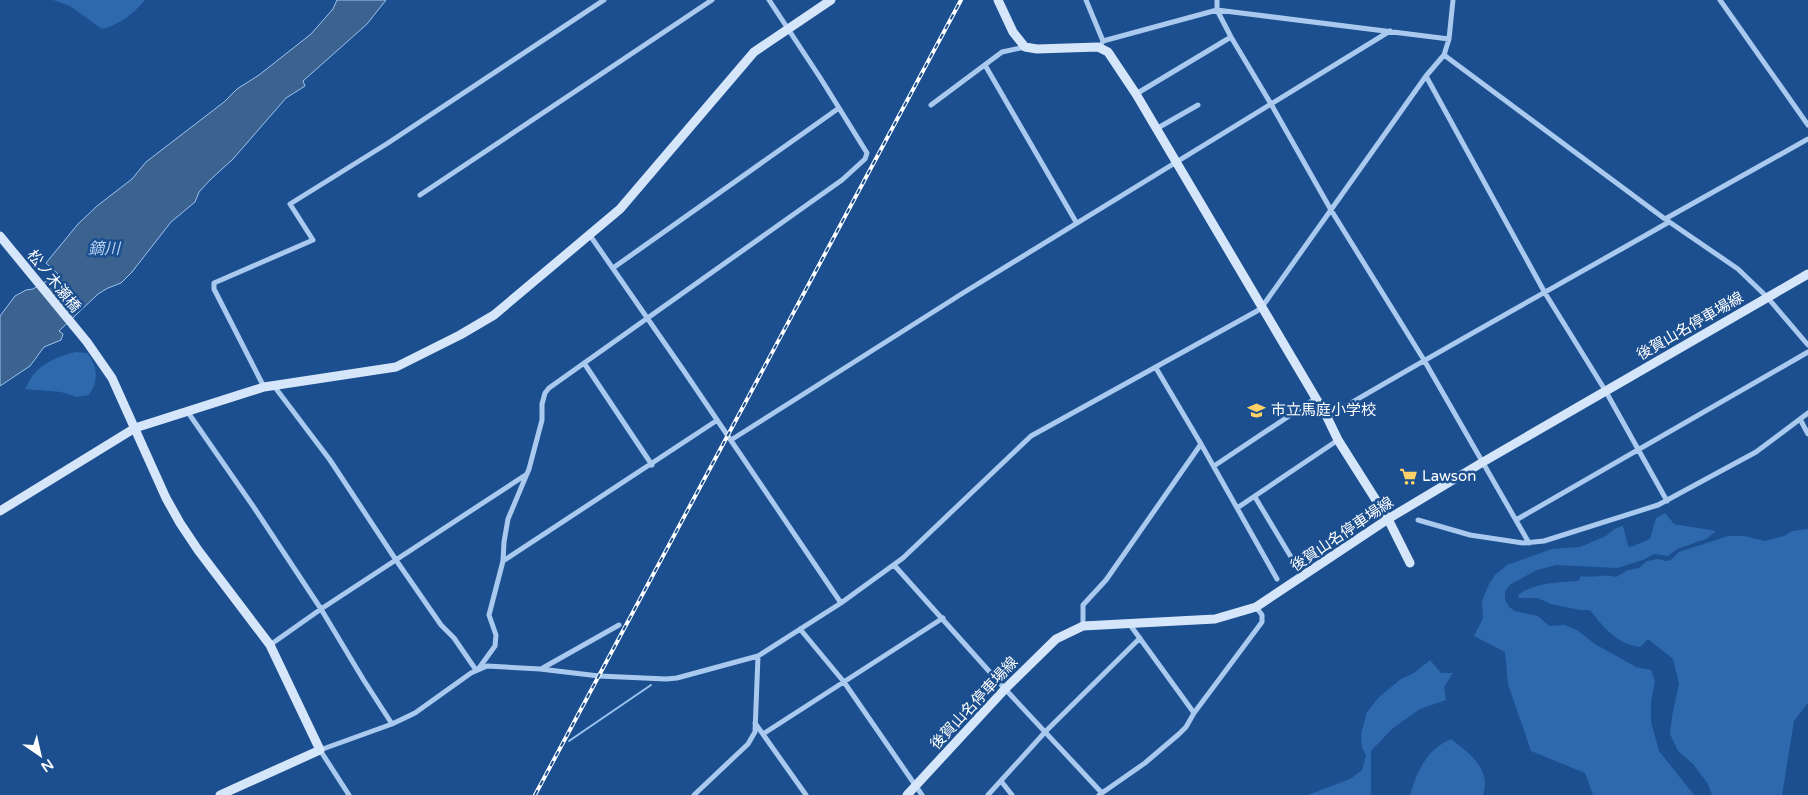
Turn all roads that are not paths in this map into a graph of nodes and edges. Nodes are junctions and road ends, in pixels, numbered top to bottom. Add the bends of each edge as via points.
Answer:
1 (604, 0) edge
2 (712, 0) edge
3 (769, 0) edge
4 (831, 0) edge
5 (998, 0) edge
6 (1086, 0) edge
7 (1217, 0) edge
8 (1453, 0) edge
9 (1720, 0) edge
10 (1217, 10) junction
11 (787, 28) junction
12 (1390, 31) junction
13 (1231, 37) junction
14 (1449, 39) junction
15 (1101, 44) junction
16 (1026, 47) junction
17 (1444, 55) junction
18 (984, 65) junction
19 (1426, 76) junction
20 (1136, 94) junction
21 (931, 105) dead end
22 (1198, 105) dead end
23 (1272, 105) junction
24 (838, 108) junction
25 (1808, 125) edge
26 (1156, 129) junction
27 (1808, 139) edge
28 (1176, 163) junction
29 (420, 195) dead end
30 (1331, 210) junction
31 (1667, 220) junction
32 (1076, 222) junction
33 (589, 234) junction
34 (0, 236) edge
35 (613, 268) junction
36 (1808, 274) edge
37 (1545, 293) junction
38 (1767, 297) junction
39 (1262, 308) junction
40 (648, 318) junction
41 (1808, 344) edge
42 (1808, 352) edge
43 (1424, 360) junction
44 (584, 362) junction
45 (1156, 368) junction
46 (274, 385) junction
47 (264, 387) junction
48 (1605, 390) junction
49 (1316, 398) junction
50 (187, 411) junction
51 (1808, 413) edge
52 (1327, 417) junction
53 (1800, 419) junction
54 (716, 421) junction
55 (135, 428) junction
56 (1808, 434) edge
57 (731, 440) junction
58 (1338, 440) junction
59 (1202, 444) junction
60 (1639, 450) junction
61 (1483, 462) junction
62 (652, 465) junction
63 (1214, 466) junction
64 (527, 474) junction
65 (1255, 497) junction
66 (1667, 501) junction
67 (1237, 508) junction
68 (0, 510) edge
69 (1388, 519) junction
70 (1418, 520) dead end
71 (1516, 520) junction
72 (1528, 543) junction
73 (396, 560) junction
74 (503, 561) junction
75 (1410, 563) dead end
76 (894, 565) junction
77 (1303, 577) junction
78 (1277, 578) dead end
79 (840, 603) junction
80 (1256, 608) junction
81 (321, 610) junction
82 (942, 618) junction
83 (1128, 622) junction
84 (619, 625) dead end
85 (1083, 626) junction
86 (800, 629) junction
87 (1140, 638) junction
88 (270, 645) junction
89 (758, 656) junction
90 (477, 669) junction
91 (540, 669) junction
92 (844, 682) junction
93 (1005, 689) junction
94 (1194, 713) junction
95 (755, 723) junction
96 (392, 724) junction
97 (1046, 731) junction
98 (763, 734) junction
99 (320, 750) junction
100 (1000, 781) junction
101 (915, 786) junction
102 (1100, 793) edge
103 (220, 795) edge
104 (349, 795) edge
105 (694, 795) edge
106 (806, 795) edge
107 (907, 795) edge
108 (922, 795) edge
109 (988, 795) edge
110 (1012, 795) edge

1 - 47 street via 290,204 313,240 214,283 214,289
2 - 29 street
3 - 11 street
4 - 11 street
5 - 16 street via 1013,32
6 - 15 street
7 - 10 street
8 - 14 street
9 - 25 street
10 - 12 street
10 - 13 street
10 - 15 street
11 - 24 street
11 - 33 street via 746,59 637,190
12 - 14 street
12 - 23 street
13 - 20 street
13 - 23 street
14 - 17 street
15 - 16 street
15 - 20 street
16 - 18 street via 1002,52
17 - 19 street
17 - 31 street
18 - 21 street
18 - 32 street
19 - 30 street
19 - 37 street
20 - 26 street
22 - 26 street
23 - 28 street
23 - 30 street
24 - 35 street
24 - 40 street via 867,153 865,159 842,180
26 - 28 street
27 - 31 street
28 - 32 street
28 - 39 street
30 - 39 street
30 - 43 street
31 - 37 street
31 - 38 street via 1738,269
32 - 57 street
33 - 35 street
33 - 46 street via 494,315 406,363
34 - 55 street, 松ノ木瀬橋 via 112,378
35 - 40 street
36 - 38 street, 後賀山名停車場線
37 - 43 street
37 - 48 street
38 - 41 street
38 - 48 street, 後賀山名停車場線
39 - 45 street
39 - 49 street
40 - 44 street
40 - 54 street
42 - 60 street
43 - 52 street
43 - 61 street
44 - 62 street
44 - 64 street via 545,394 542,420
45 - 59 street
45 - 76 street via 1031,436
46 - 47 street
46 - 73 street via 330,460
47 - 50 street
48 - 60 street
48 - 61 street, 後賀山名停車場線
49 - 52 street
49 - 63 street
50 - 55 street
50 - 81 street
51 - 53 street
52 - 58 street
53 - 56 street
53 - 66 street via 1756,452
54 - 57 street
54 - 62 street
55 - 68 street
55 - 88 street, 松ノ木瀬橋 via 180,523
57 - 79 street
58 - 65 street
58 - 69 street
59 - 63 street
59 - 85 street via 1106,580 1083,605
60 - 66 street
60 - 71 street
61 - 69 street, 後賀山名停車場線
61 - 71 street
62 - 74 street
63 - 67 street
64 - 73 street
64 - 74 street via 508,519
65 - 67 street
65 - 77 street
66 - 72 street
67 - 78 street
69 - 75 street
69 - 77 street, 後賀山名停車場線
70 - 72 street via 1470,535
71 - 72 street
73 - 81 street
73 - 90 street
74 - 90 street via 490,606 495,646
76 - 79 street
76 - 82 street
77 - 80 street, 後賀山名停車場線
79 - 86 street
80 - 83 street, 後賀山名停車場線 via 1216,619
80 - 94 street via 1262,615 1262,622
81 - 88 street
81 - 96 street
82 - 92 street
82 - 93 street
83 - 85 street, 後賀山名停車場線
83 - 87 street
84 - 91 street
85 - 93 street, 後賀山名停車場線 via 1056,639
86 - 89 street
86 - 92 street
87 - 94 street
87 - 97 street
88 - 99 street, 松ノ木瀬橋
89 - 91 street via 677,678 599,676
89 - 95 street
90 - 91 street via 495,665
90 - 96 street via 415,713
92 - 98 street
92 - 101 street
93 - 97 street
93 - 101 street, 後賀山名停車場線
94 - 102 street via 1186,727 1145,763
95 - 98 street
95 - 105 street via 748,744
96 - 99 street
97 - 100 street
97 - 102 street
98 - 106 street
99 - 103 street
99 - 104 street
100 - 109 street
100 - 110 street
101 - 107 street, 後賀山名停車場線
101 - 108 street

